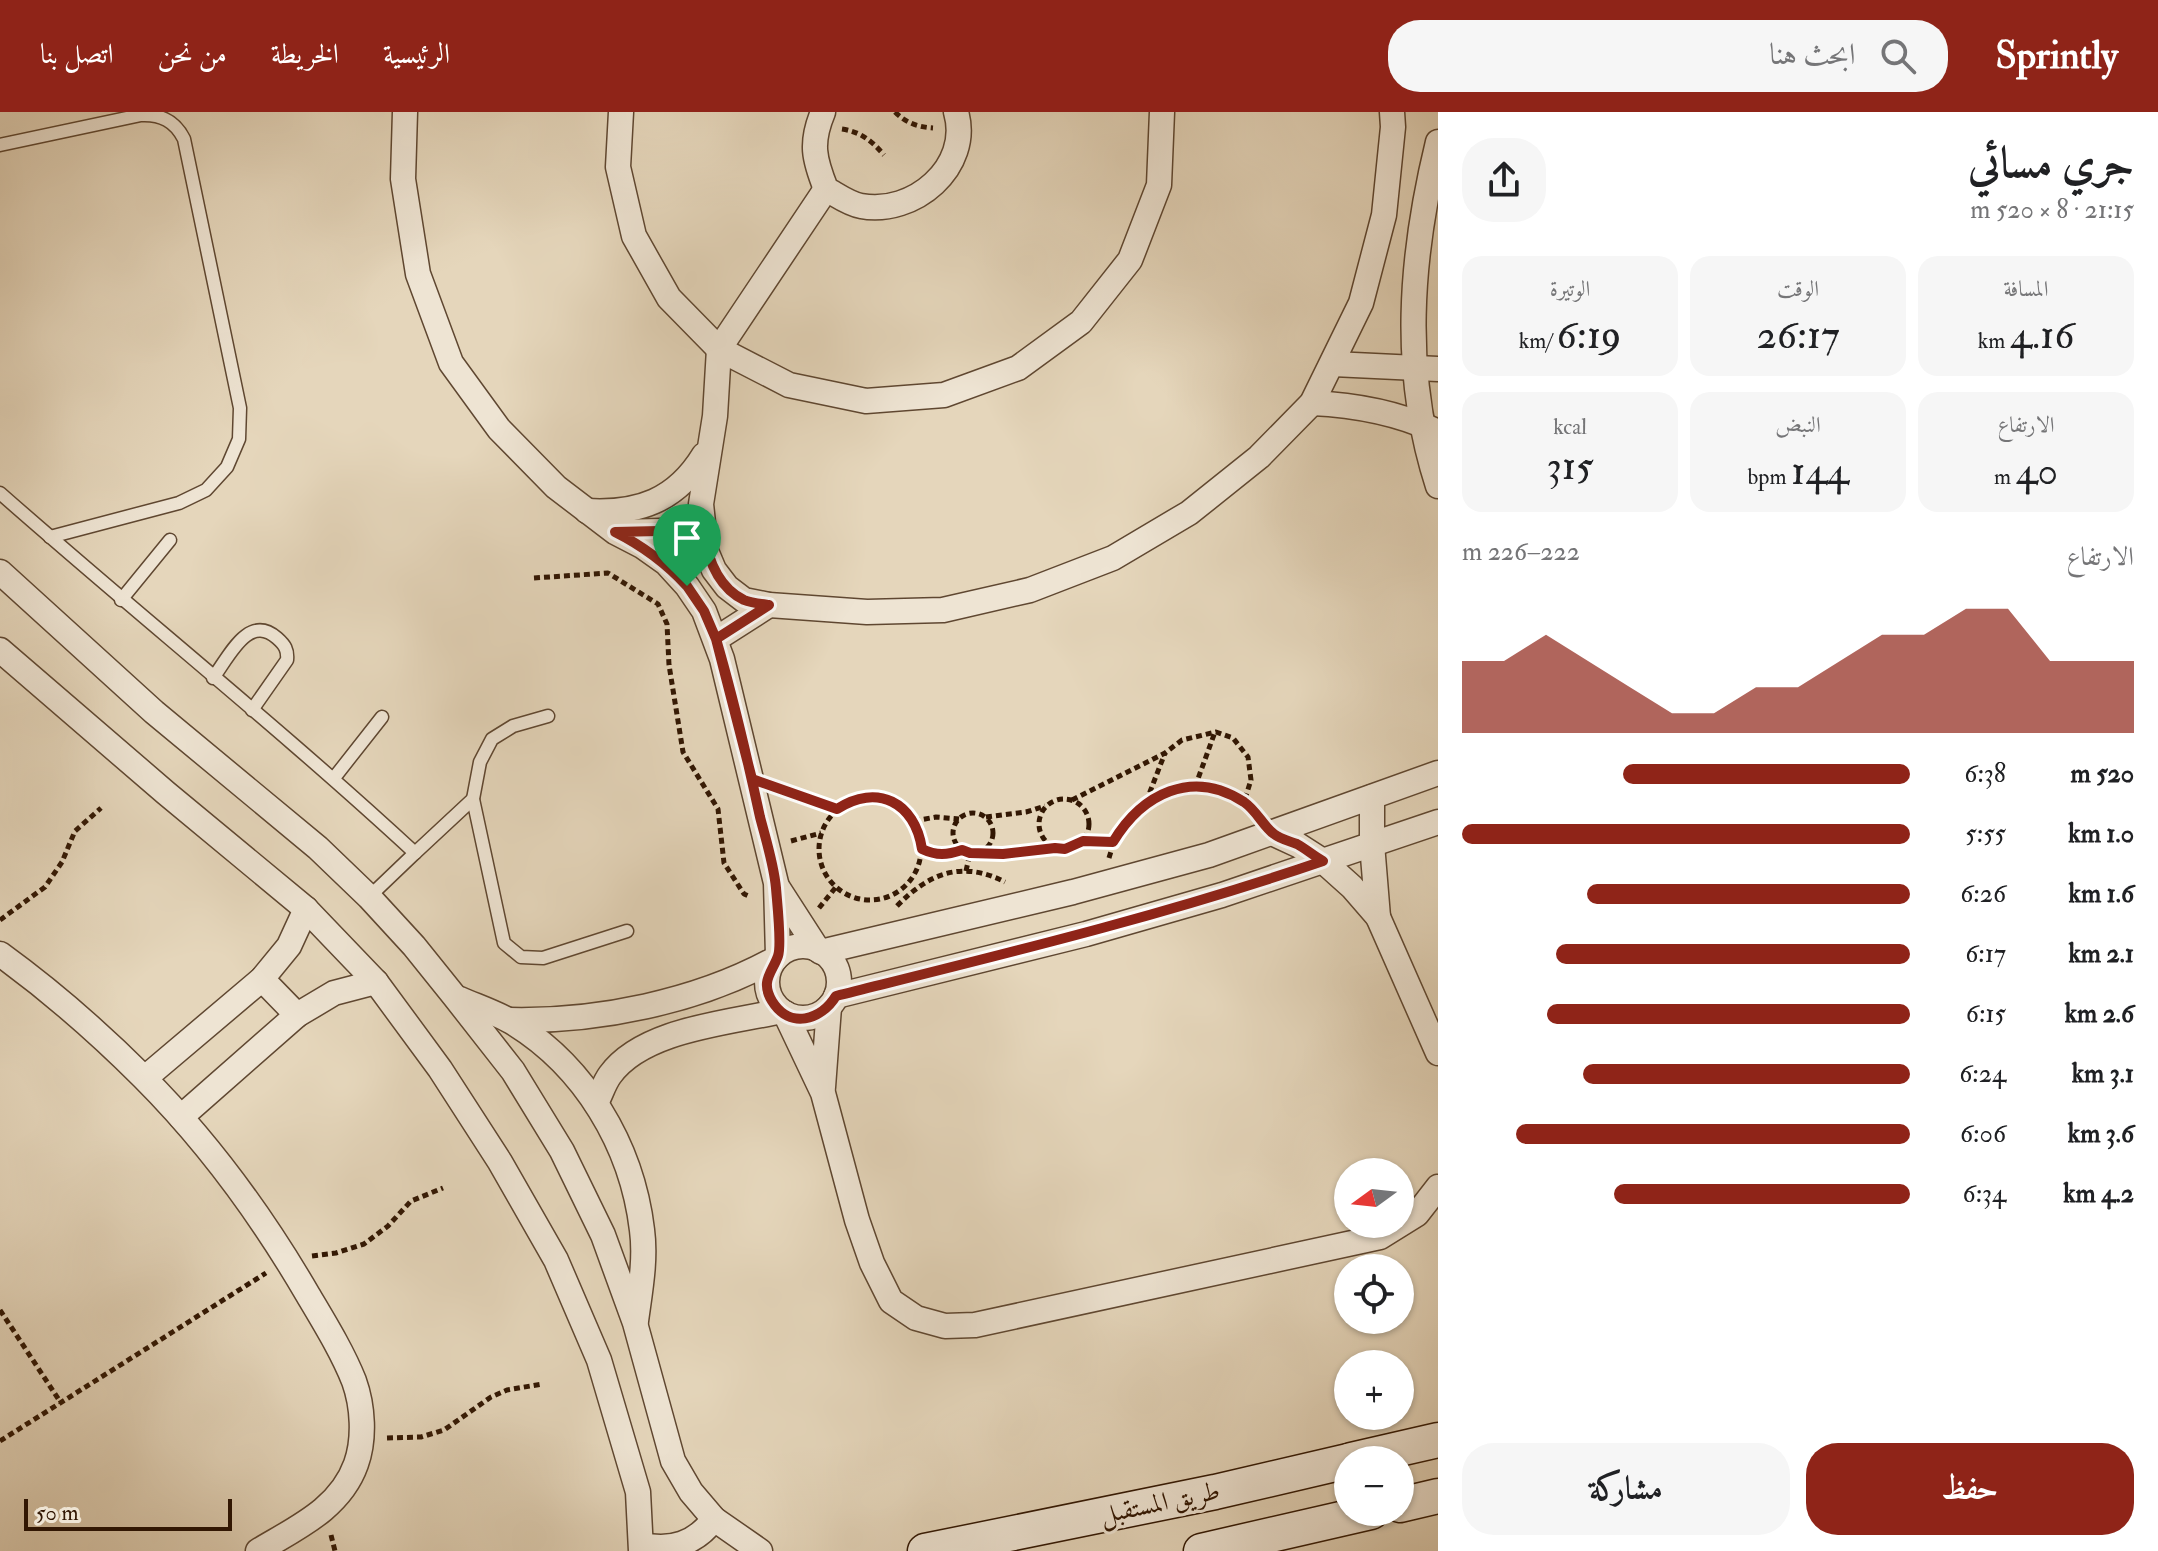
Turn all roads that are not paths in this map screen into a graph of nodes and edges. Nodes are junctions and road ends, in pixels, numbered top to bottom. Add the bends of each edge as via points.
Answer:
1 (405, 112) edge
2 (621, 112) edge
3 (1162, 112) edge
4 (1392, 112) edge
5 (957, 117) edge
6 (819, 122) edge
7 (1438, 142) edge
8 (0, 145) edge
9 (826, 189) junction
10 (719, 349) junction
11 (1333, 364) junction
12 (1413, 369) junction
13 (1438, 369) edge
14 (1312, 403) junction
15 (1429, 428) edge
16 (710, 446) junction
17 (1438, 486) edge
18 (0, 493) edge
19 (586, 511) junction
20 (703, 530) junction
21 (615, 532) junction
22 (50, 537) junction
23 (170, 540) dead end
24 (0, 572) edge
25 (121, 600) junction
26 (769, 605) junction
27 (716, 639) junction
28 (0, 650) edge
29 (213, 678) junction
30 (252, 710) junction
31 (548, 716) dead end
32 (382, 717) dead end
33 (1438, 773) edge
34 (334, 778) junction
35 (1372, 797) junction
36 (473, 799) junction
37 (1438, 822) edge
38 (1272, 833) junction
39 (1372, 844) junction
40 (415, 853) junction
41 (1323, 861) junction
42 (777, 895) junction
43 (369, 897) junction
44 (306, 909) junction
45 (1378, 917) junction
46 (627, 931) dead end
47 (820, 951) junction
48 (0, 954) edge
49 (777, 957) junction
50 (262, 979) junction
51 (376, 982) junction
52 (455, 997) junction
53 (832, 1001) junction
54 (783, 1012) junction
55 (297, 1015) junction
56 (509, 1020) junction
57 (1438, 1053) edge
58 (145, 1078) junction
59 (823, 1093) junction
60 (596, 1103) junction
61 (181, 1117) junction
62 (1438, 1187) edge
63 (635, 1323) junction
64 (1438, 1440) edge
65 (1412, 1446) edge
66 (1334, 1464) edge
67 (1278, 1477) junction
68 (1215, 1492) junction
69 (1438, 1496) edge
70 (1414, 1502) edge
71 (714, 1519) junction
72 (1334, 1521) edge
73 (1294, 1530) junction
74 (642, 1548) edge
75 (1211, 1549) edge
76 (258, 1551) edge
77 (760, 1551) edge
78 (925, 1551) edge

1 - 19 street via 403,179 418,274 451,363 499,429
2 - 10 street via 618,167 634,236 669,298
3 - 10 street via 1159,185 1130,260 1081,322 1018,368 944,395 866,401 789,385
4 - 11 street via 1384,215 1361,303
5 - 9 street via 953,159 930,189 897,206 859,206
6 - 9 street via 815,162
7 - 12 street via 1415,282
8 - 22 lane via 141,115 159,116 174,125 184,139 240,408 239,439 227,467 206,490 179,503
9 - 10 street
10 - 16 street
11 - 12 street
11 - 14 street
12 - 13 street
12 - 15 street
14 - 15 street via 1368,408
14 - 26 street via 1259,457 1189,513 1113,558 1030,590 943,610 867,612
15 - 17 street
16 - 19 street via 694,472 672,492 616,513
16 - 20 street via 701,504
18 - 22 lane
19 - 21 street
20 - 21 street
20 - 26 street via 714,570 727,587 744,600
21 - 27 street via 677,574 704,611
22 - 25 lane
23 - 25 lane
24 - 43 street
25 - 29 lane
26 - 27 street
27 - 42 street
28 - 44 street
29 - 30 lane
29 - 30 lane via 246,634 270,632 286,647 287,660
30 - 34 lane
31 - 36 lane via 513,726 492,739 480,762
32 - 34 lane
33 - 35 street
34 - 40 lane
35 - 38 street
35 - 39 street
36 - 40 lane
36 - 46 lane via 504,943 521,957 543,958
37 - 39 street
38 - 41 street
38 - 47 street via 1107,883
39 - 41 street
39 - 45 street
40 - 43 lane
41 - 45 street
41 - 53 street via 1086,934
42 - 47 street
42 - 49 street
43 - 52 street
44 - 50 street via 289,946
44 - 51 street
45 - 57 street
47 - 49 street via 797,947
47 - 53 street via 838,976
48 - 58 street via 92,1027
49 - 54 street via 768,992
49 - 56 street via 713,988 625,1010 554,1021
50 - 55 street
50 - 58 street
51 - 55 street via 334,993
51 - 74 street via 440,1069 556,1260 599,1360 632,1466
52 - 56 street
52 - 63 street via 513,1071 562,1151 603,1235
53 - 54 street via 808,1018
53 - 59 street
54 - 59 street
54 - 60 street via 658,1038 610,1075
55 - 61 street
56 - 60 street via 552,1052
58 - 61 street
59 - 62 street via 857,1220 891,1301 916,1318 945,1326 975,1325 1380,1237 1417,1214
60 - 63 street via 619,1143 643,1232
61 - 76 street via 287,1259 354,1381 361,1408 356,1465 343,1490 324,1511
63 - 71 street via 673,1461
64 - 65 main road, طريق المستقبل
66 - 67 main road, طريق المستقبل
67 - 68 main road, طريق المستقبل
67 - 73 main road via 1278,1512
68 - 75 main road via 1230,1524 1228,1536
68 - 78 main road, طريق المستقبل
69 - 70 main road
71 - 74 street via 683,1545
71 - 77 street
72 - 73 main road
73 - 75 main road

